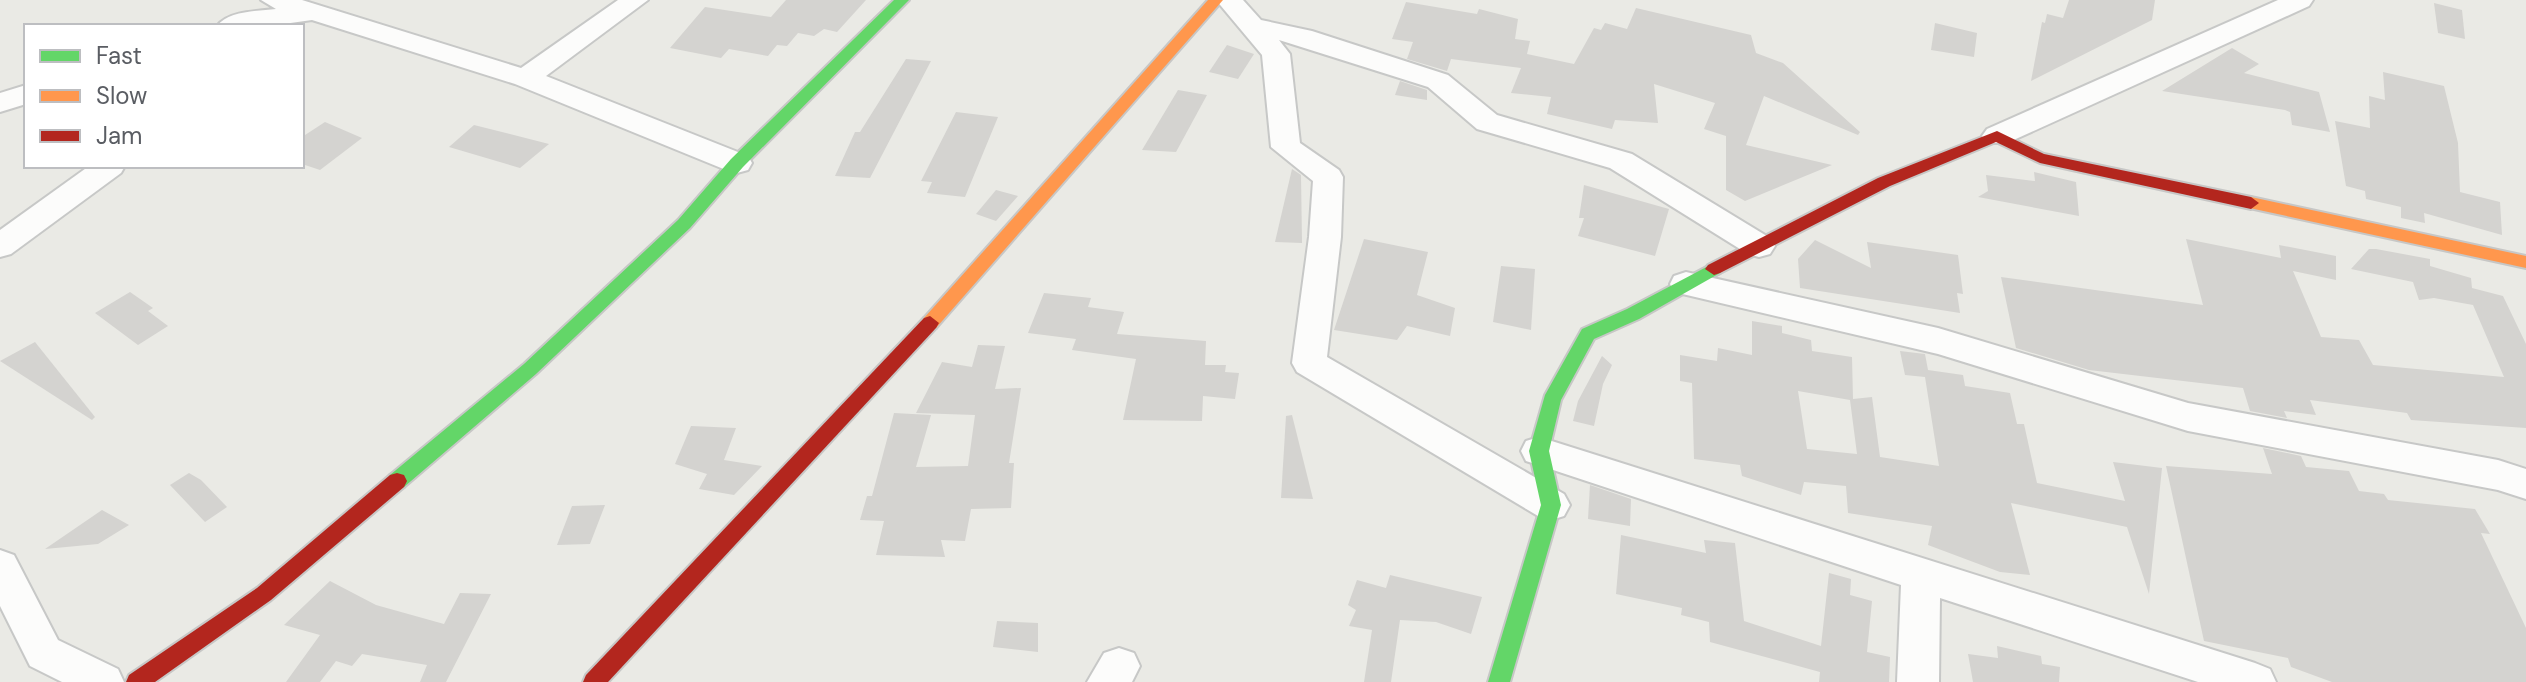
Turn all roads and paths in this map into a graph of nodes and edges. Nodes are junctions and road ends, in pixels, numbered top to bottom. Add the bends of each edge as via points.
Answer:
1 (274, 0) edge
2 (635, 0) edge
3 (902, 0) edge
4 (1216, 0) edge
5 (1229, 0) edge
6 (2300, 0) edge
7 (2262, 6) edge
8 (312, 13) edge
9 (237, 24) edge
10 (1251, 26) junction
11 (525, 78) junction
12 (24, 95) edge
13 (0, 103) edge
14 (1997, 136) junction
15 (737, 163) junction
16 (107, 168) edge
17 (0, 246) edge
18 (1759, 246) junction
19 (2526, 262) edge
20 (1686, 284) junction
21 (1539, 451) junction
22 (2526, 484) edge
23 (1551, 505) junction
24 (0, 567) edge
25 (1921, 575) junction
26 (103, 682) edge
27 (137, 682) edge
28 (594, 682) edge
29 (1499, 682) edge
30 (1918, 682) edge
31 (2255, 682) edge

1 - 8 street
2 - 11 street
3 - 15 street
4 - 28 street via 997,251
5 - 10 street
6 - 7 street
7 - 14 street
8 - 9 street
8 - 11 street
10 - 18 street via 1438,81 1487,122 1621,161
10 - 23 street via 1276,54 1286,147 1328,177 1309,363
11 - 15 street
12 - 13 street
14 - 18 street via 1930,158
14 - 19 street via 2040,158
15 - 27 street via 684,224 530,369 264,594
16 - 17 street
18 - 20 street
20 - 21 street via 1626,321 1588,334 1552,400
20 - 22 street via 1938,341 2188,417
21 - 23 street
21 - 25 street
23 - 29 street
24 - 26 street via 44,653
25 - 30 street
25 - 31 street

